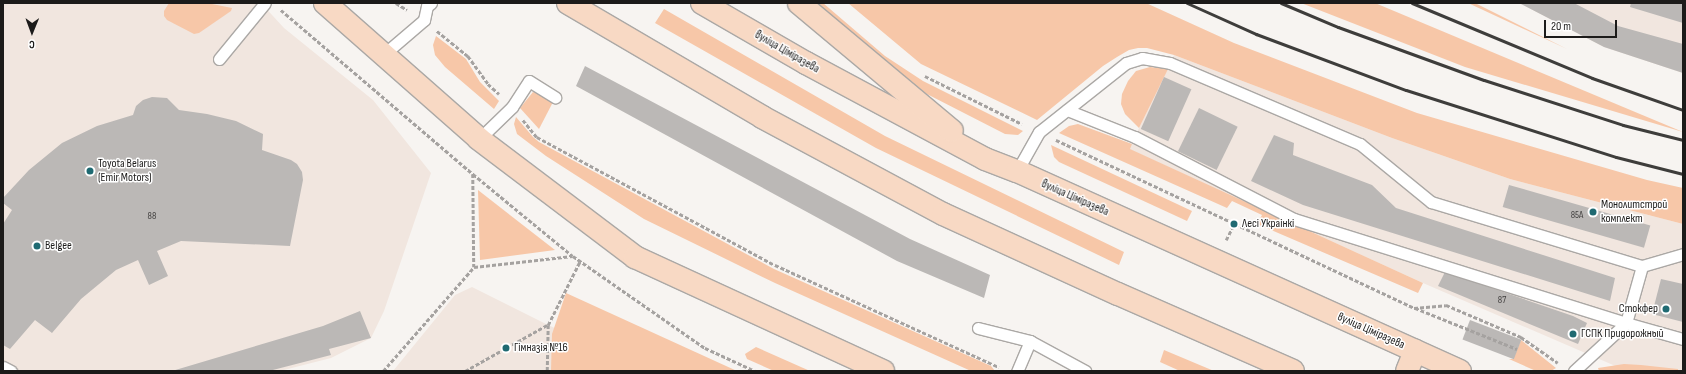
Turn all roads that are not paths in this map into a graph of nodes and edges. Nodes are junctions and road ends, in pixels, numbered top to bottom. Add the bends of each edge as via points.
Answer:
1 (265, 3) edge
2 (325, 3) edge
3 (430, 3) edge
4 (568, 3) edge
5 (702, 3) edge
6 (799, 3) edge
7 (384, 55) junction
8 (219, 59) dead end
9 (555, 97) dead end
10 (1067, 110) junction
11 (478, 139) junction
12 (985, 159) junction
13 (1017, 171) junction
14 (1683, 254) edge
15 (1642, 266) junction
16 (1626, 323) junction
17 (978, 328) dead end
18 (1683, 339) edge
19 (1030, 341) junction
20 (1415, 352) junction
21 (3, 367) edge
22 (1450, 369) edge
23 (1575, 370) edge
24 (11, 371) edge
25 (883, 371) edge
26 (1017, 371) edge
27 (1084, 371) edge
28 (1293, 371) edge
29 (1407, 371) edge

1 - 8 lane
2 - 7 main road
3 - 7 lane via 424,20
4 - 28 main road via 762,117 943,214
5 - 12 main road, вуліца Ціміразева via 806,63
6 - 12 main road
7 - 11 main road
9 - 11 lane via 529,81 512,107
10 - 13 lane via 1039,132
10 - 15 lane via 1126,63 1142,58 1170,63 1360,144 1431,202
10 - 16 lane via 1135,137 1294,218
11 - 25 main road via 635,257
12 - 13 main road, вуліца Ціміразева
13 - 20 main road, вуліца Ціміразева
14 - 15 lane
15 - 16 lane
16 - 18 lane
16 - 23 lane
17 - 19 lane
19 - 26 lane
19 - 27 lane
20 - 22 main road, вуліца Ціміразева
20 - 29 main road
21 - 24 lane

